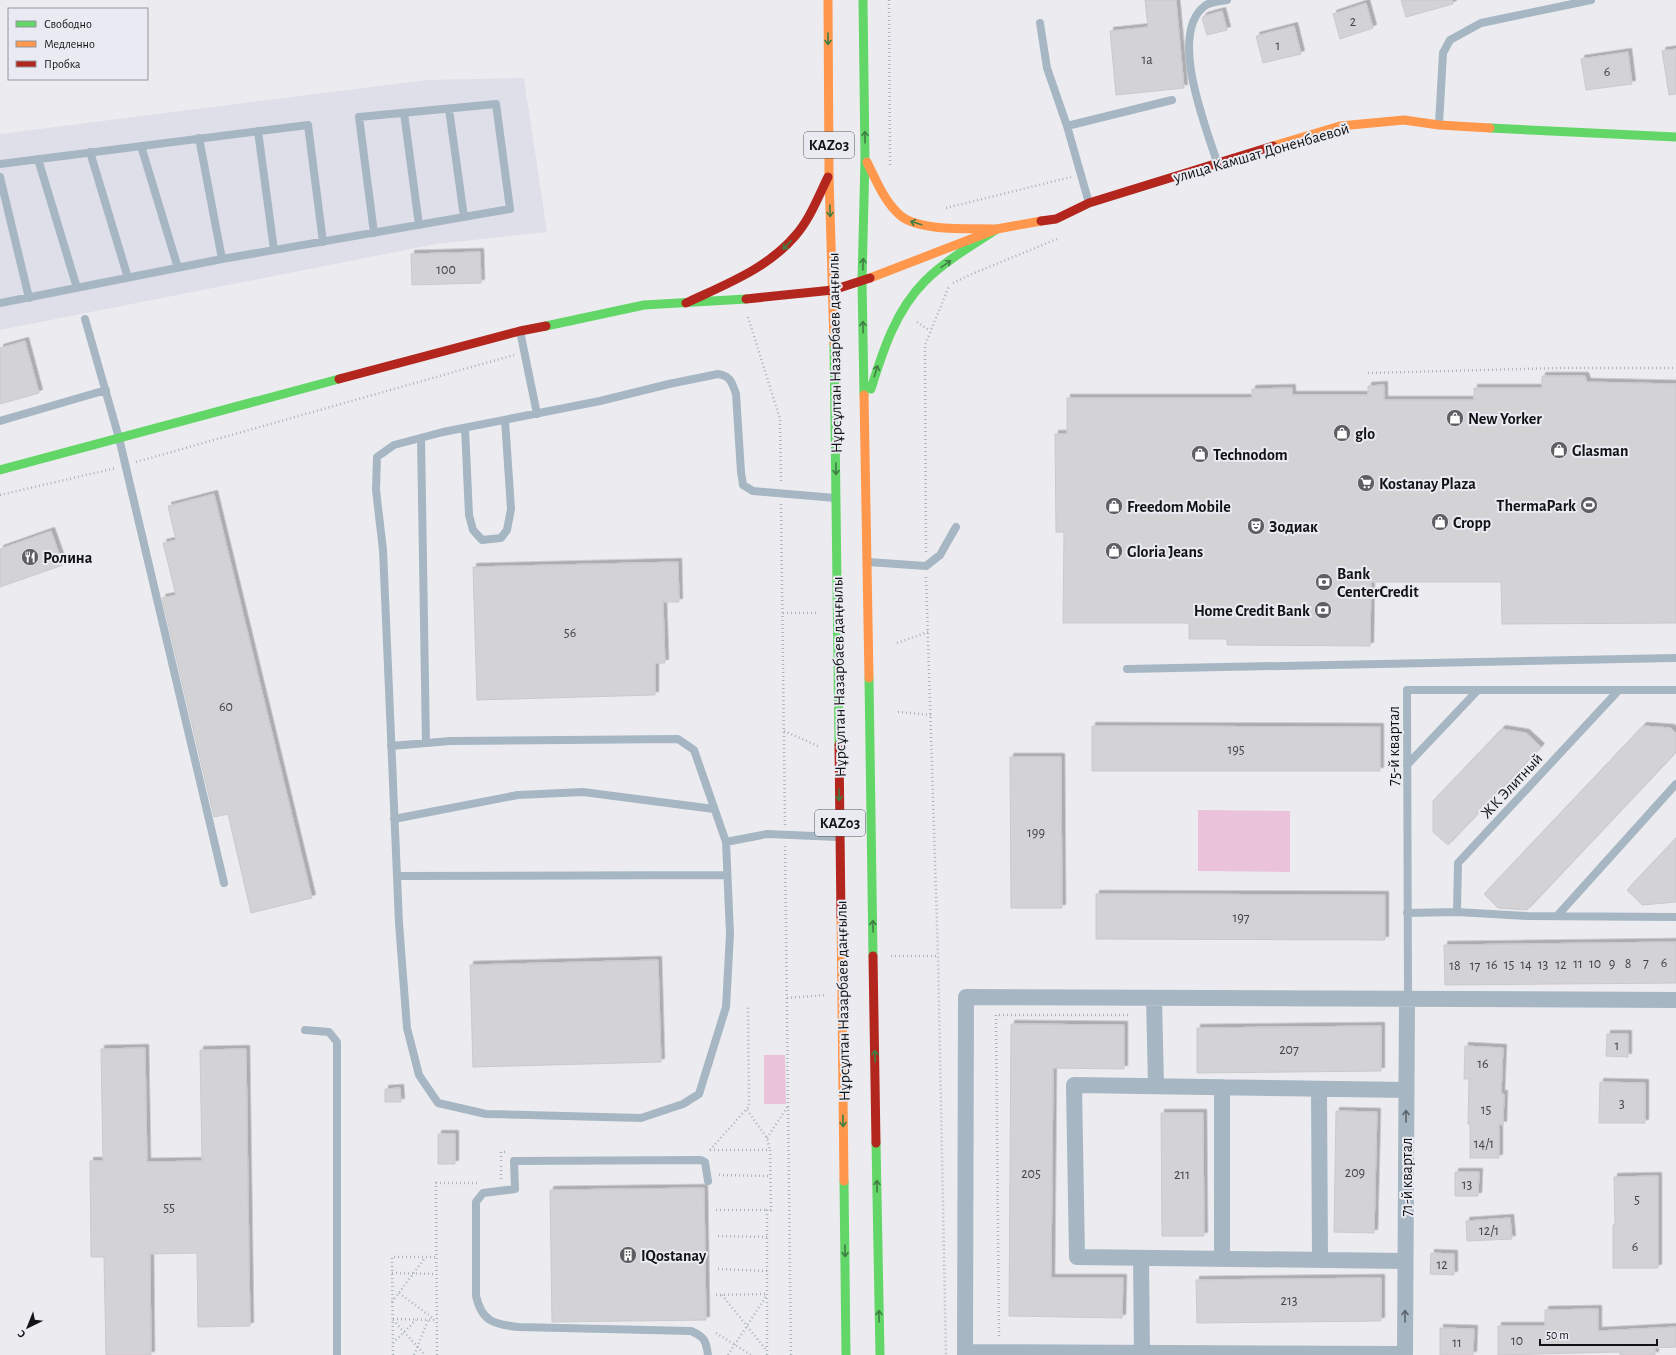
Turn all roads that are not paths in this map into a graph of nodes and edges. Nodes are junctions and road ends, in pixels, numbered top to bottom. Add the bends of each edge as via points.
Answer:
1 (828, 0) edge
2 (863, 0) edge
3 (1227, 0) edge
4 (1591, 0) edge
5 (1040, 23) dead end
6 (1172, 100) dead end
7 (449, 109) junction
8 (404, 113) junction
9 (1439, 125) junction
10 (1067, 126) junction
11 (258, 131) junction
12 (1676, 137) edge
13 (199, 138) junction
14 (141, 146) junction
15 (90, 152) junction
16 (865, 158) junction
17 (38, 159) junction
18 (1218, 163) junction
19 (0, 164) edge
20 (829, 176) junction
21 (0, 178) edge
22 (1089, 203) junction
23 (464, 217) junction
24 (419, 225) junction
25 (997, 229) junction
26 (374, 233) junction
27 (323, 242) junction
28 (274, 250) junction
29 (222, 260) junction
30 (178, 268) junction
31 (128, 278) junction
32 (862, 281) junction
33 (77, 288) junction
34 (833, 290) junction
35 (29, 298) junction
36 (0, 303) edge
37 (686, 303) junction
38 (85, 319) dead end
39 (520, 330) junction
40 (106, 390) junction
41 (865, 408) junction
42 (537, 414) junction
43 (505, 420) junction
44 (0, 421) edge
45 (465, 428) junction
46 (119, 438) junction
47 (421, 438) junction
48 (0, 470) edge
49 (836, 498) junction
50 (956, 527) dead end
51 (867, 562) junction
52 (1676, 658) edge
53 (1128, 669) dead end
54 (1478, 690) junction
55 (1676, 690) edge
56 (1618, 691) junction
57 (426, 743) junction
58 (391, 746) junction
59 (1407, 765) junction
60 (1676, 784) edge
61 (714, 809) junction
62 (394, 819) junction
63 (840, 837) junction
64 (726, 842) junction
65 (727, 875) junction
66 (397, 876) junction
67 (224, 883) dead end
68 (1457, 912) junction
69 (1407, 913) junction
70 (1557, 916) junction
71 (1676, 917) edge
72 (1154, 998) junction
73 (1406, 999) junction
74 (1676, 1000) edge
75 (305, 1030) dead end
76 (1156, 1086) junction
77 (1222, 1087) junction
78 (1319, 1089) junction
79 (1406, 1090) junction
80 (708, 1181) dead end
81 (1142, 1258) junction
82 (1222, 1259) junction
83 (1320, 1260) junction
84 (1406, 1261) junction
85 (965, 1353) edge
86 (1142, 1354) edge
87 (1405, 1354) edge
88 (337, 1355) edge
89 (708, 1355) edge
90 (846, 1355) edge
91 (880, 1355) edge

1 -> 20 main road, Нұрсұлтан Назарбаев даңғылы / KАZ03
16 -> 2 main road, Нұрсұлтан Назарбаев даңғылы / KАZ03
3 - 18 lane via 1206,5 1192,23 1189,36 1189,62 1196,100
4 - 9 lane via 1481,23 1450,40 1443,53
5 - 10 lane via 1047,68
6 - 10 lane
7 - 8 lane
7 - 23 lane
7 - 23 lane via 496,104 510,209
8 - 24 lane
8 - 26 lane via 359,117
9 - 12 main road, улица Камшат Доненбаевой
9 - 18 main road, улица Камшат Доненбаевой via 1404,120 1340,126
10 - 22 lane
11 - 13 lane
11 - 27 lane via 308,125
11 - 28 lane
13 - 14 lane
13 - 29 lane
14 - 15 lane
14 - 30 lane
15 - 17 lane
15 - 31 lane
25 -> 16 main road via 930,227 902,217 882,193
32 -> 16 main road, Нұрсұлтан Назарбаев даңғылы / KАZ03
17 - 19 lane
17 - 33 lane
18 - 22 main road, улица Камшат Доненбаевой
20 -> 34 main road, Нұрсұлтан Назарбаев даңғылы / KАZ03
20 -> 37 main road via 808,219 780,251 748,273
21 - 35 lane
22 - 25 main road, улица Камшат Доненбаевой via 1056,219
23 - 24 lane
24 - 26 lane
25 - 32 main road
41 -> 25 main road via 883,349 902,310 938,270
26 - 27 lane
27 - 28 lane
28 - 29 lane
29 - 30 lane
30 - 31 lane
31 - 33 lane
32 - 34 main road
41 -> 32 main road, KАZ03
33 - 35 lane
34 - 37 main road
34 -> 49 main road, Нұрсұлтан Назарбаев даңғылы / KАZ03
35 - 36 lane
37 - 39 main road via 644,305
38 - 40 lane
39 - 42 lane
39 - 46 main road
40 - 44 lane
40 - 46 lane
41 - 51 main road, Нұрсұлтан Назарбаев даңғылы / KАZ03
42 - 43 lane
42 - 49 lane via 669,384 718,374 725,375 732,383 736,394 740,472 744,485 753,491
43 - 45 lane
43 - 45 lane via 511,509 507,530 501,538 482,540 473,530 469,515
45 - 47 lane
46 - 48 main road
46 - 67 lane
47 - 57 lane
47 - 58 lane via 394,445 377,457 376,490 383,550
49 -> 63 main road, Нұрсұлтан Назарбаев даңғылы / KАZ03
50 - 51 lane via 940,556 926,566
91 -> 51 main road, Нұрсұлтан Назарбаев даңғылы / KАZ03
52 - 53 lane
54 - 56 lane, 75-й квартал
54 - 59 lane
54 - 59 lane, 75-й квартал via 1407,690
55 - 56 lane, 75-й квартал
56 - 68 lane, ЖК Элитный via 1458,863
57 - 58 lane
57 - 61 lane via 678,739 694,750
58 - 62 lane
59 - 69 lane, 75-й квартал
60 - 70 lane
61 - 62 lane via 583,792 518,795
61 - 64 lane
62 - 66 lane
63 - 64 lane via 767,834
63 -> 90 main road, Нұрсұлтан Назарбаев даңғылы / KАZ03
64 - 65 lane
65 - 66 lane
65 - 66 lane via 730,934 726,1007 699,1094 683,1104 641,1118 486,1114 438,1103 419,1075 407,1028
68 - 69 lane
68 - 70 lane
69 - 73 lane, 75-й квартал
70 - 71 lane
72 - 73 street
72 - 76 street
72 - 85 street via 966,997
73 - 74 street
73 - 79 street, 71-й квартал
75 - 88 lane via 329,1032 337,1042
76 - 77 street
76 - 81 street via 1074,1085 1077,1257
77 - 78 street
77 - 82 street
78 - 79 street
78 - 83 street
84 -> 79 street, 71-й квартал
80 - 89 lane via 705,1162 701,1160 514,1161 515,1189 483,1193 476,1202 476,1296 478,1306 491,1322 518,1327 691,1331 701,1335 706,1343
81 - 82 street
81 - 86 street
82 - 83 street
83 - 84 street
87 -> 84 street, 71-й квартал
85 - 86 street
86 - 87 street

